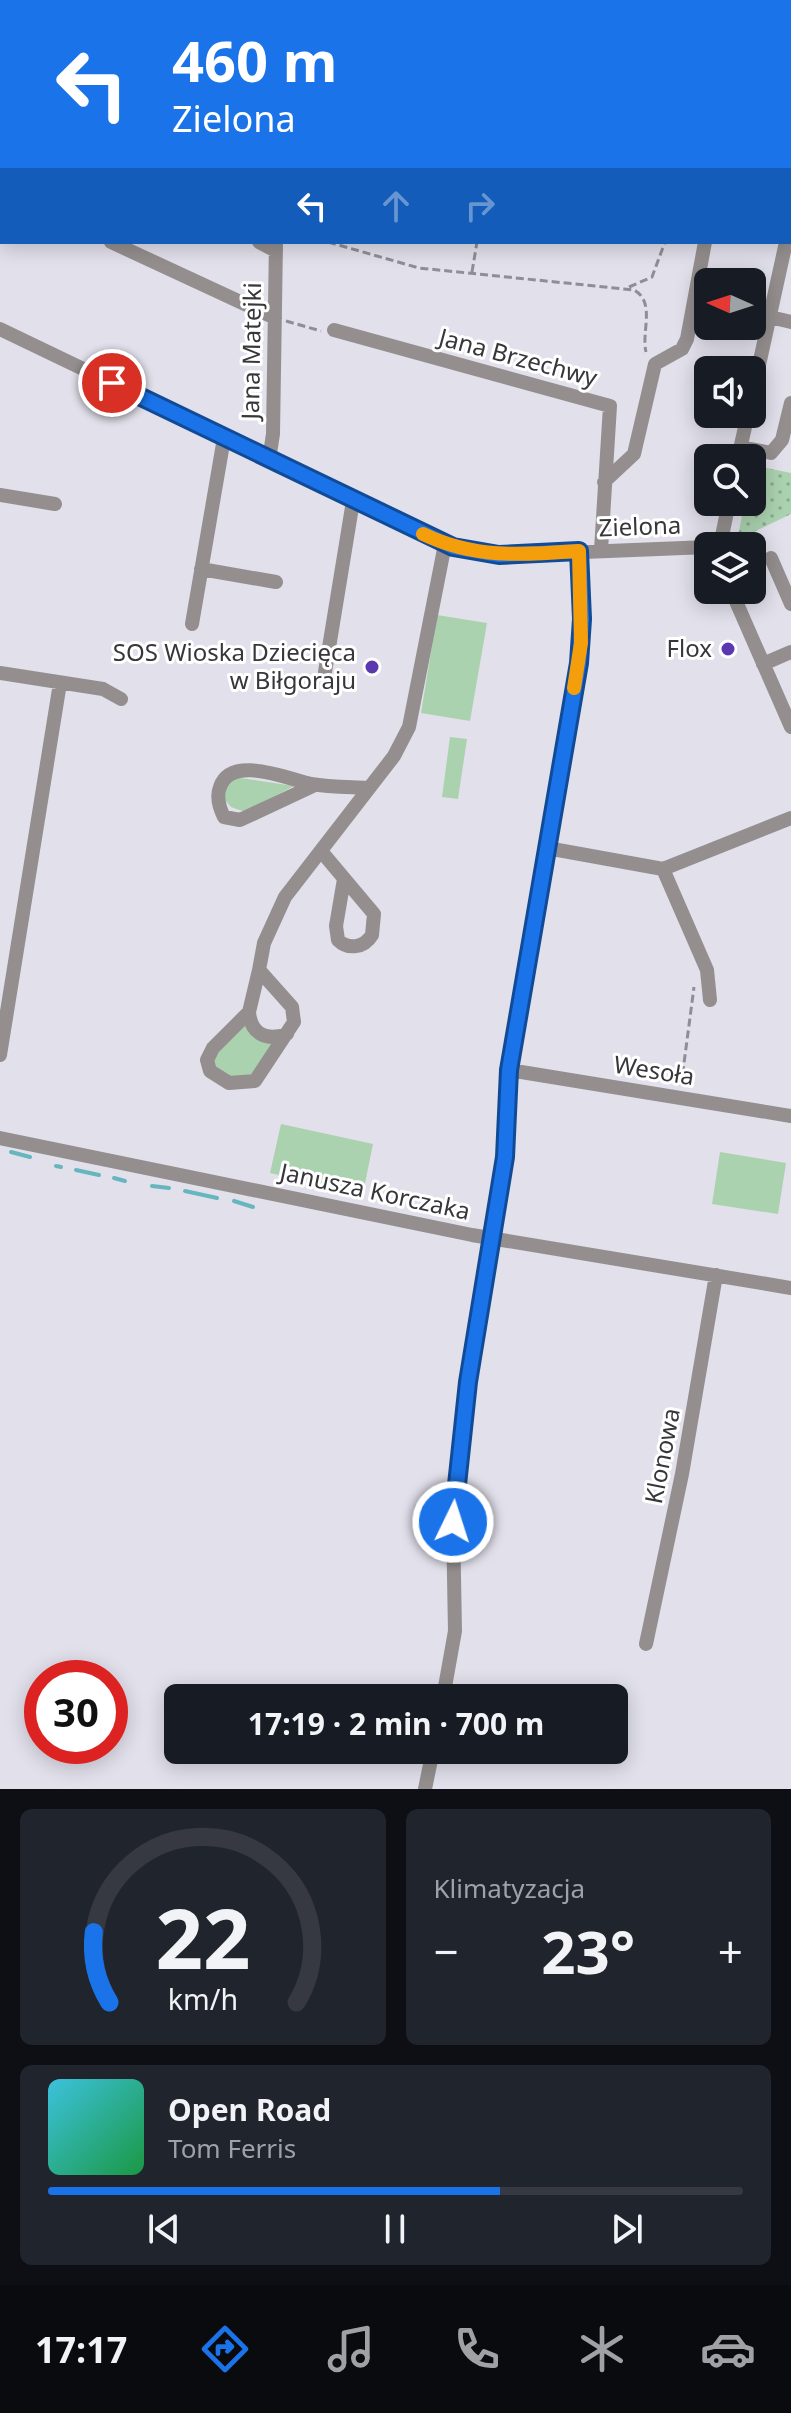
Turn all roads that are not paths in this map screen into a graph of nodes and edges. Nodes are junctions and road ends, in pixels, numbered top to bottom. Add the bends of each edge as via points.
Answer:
1 (115, 244) edge
2 (705, 244) edge
3 (786, 244) edge
4 (276, 246) edge
5 (770, 317) junction
6 (275, 318) junction
7 (791, 322) edge
8 (0, 329) edge
9 (334, 330) road end
10 (761, 356) edge
11 (791, 403) edge
12 (224, 438) junction
13 (766, 453) edge
14 (269, 460) junction
15 (604, 482) junction
16 (0, 495) edge
17 (353, 501) junction
18 (55, 504) dead end
19 (445, 544) junction
20 (694, 547) edge
21 (601, 550) junction
22 (579, 551) junction
23 (771, 558) dead end
24 (201, 569) junction
25 (276, 582) dead end
26 (737, 604) edge
27 (791, 604) edge
28 (192, 624) dead end
29 (791, 652) edge
30 (763, 664) junction
31 (325, 672) dead end
32 (0, 673) edge
33 (60, 683) junction
34 (121, 699) dead end
35 (791, 727) edge
36 (315, 785) junction
37 (367, 788) junction
38 (791, 818) edge
39 (547, 848) junction
40 (321, 851) junction
41 (663, 869) junction
42 (344, 879) dead end
43 (259, 970) junction
44 (710, 1000) dead end
45 (249, 1012) junction
46 (287, 1034) junction
47 (0, 1055) edge
48 (509, 1070) junction
49 (791, 1116) edge
50 (0, 1138) edge
51 (491, 1238) junction
52 (716, 1275) junction
53 (791, 1288) edge
54 (646, 1644) dead end
55 (445, 1684) edge
56 (430, 1764) edge
57 (425, 1789) edge

1 - 6 street
2 - 15 street via 687,339 682,349 655,364 634,454
3 - 5 street
4 - 6 street, Jana Matejki
5 - 7 street
5 - 10 street
6 - 14 street, Jana Matejki
8 - 12 street, Zielona
9 - 15 street, Jana Brzechwy via 610,406
11 - 13 street via 779,448
12 - 14 street, Zielona
12 - 24 street
14 - 17 street, Zielona
15 - 21 street, Jana Brzechwy
16 - 18 street
17 - 19 street, Zielona
17 - 31 street
19 - 22 street, Zielona via 499,555
19 - 37 street via 409,727 394,756
20 - 21 street, Zielona
21 - 22 street, Zielona
22 - 39 street via 581,643
23 - 27 street
24 - 25 street
24 - 28 street
26 - 30 street
29 - 30 street
30 - 35 street
32 - 33 street
33 - 34 street via 103,689
33 - 47 street
36 - 36 street via 239,770 220,785 219,808 224,817 240,820
36 - 37 street
37 - 40 street
38 - 41 street
39 - 41 street
39 - 48 street
40 - 42 street
40 - 43 street via 285,897 264,943
41 - 44 street via 707,970
43 - 45 street
43 - 46 street via 295,1013
45 - 46 street via 259,1035
45 - 46 street via 207,1060 217,1079 241,1085 255,1081
48 - 49 street, Wesoła
48 - 51 street via 506,1146
50 - 51 street, Janusza Korczaka
51 - 52 street, Janusza Korczaka
51 - 55 street via 456,1483 456,1623
52 - 53 street, Janusza Korczaka
52 - 54 street, Klonowa
56 - 57 street

